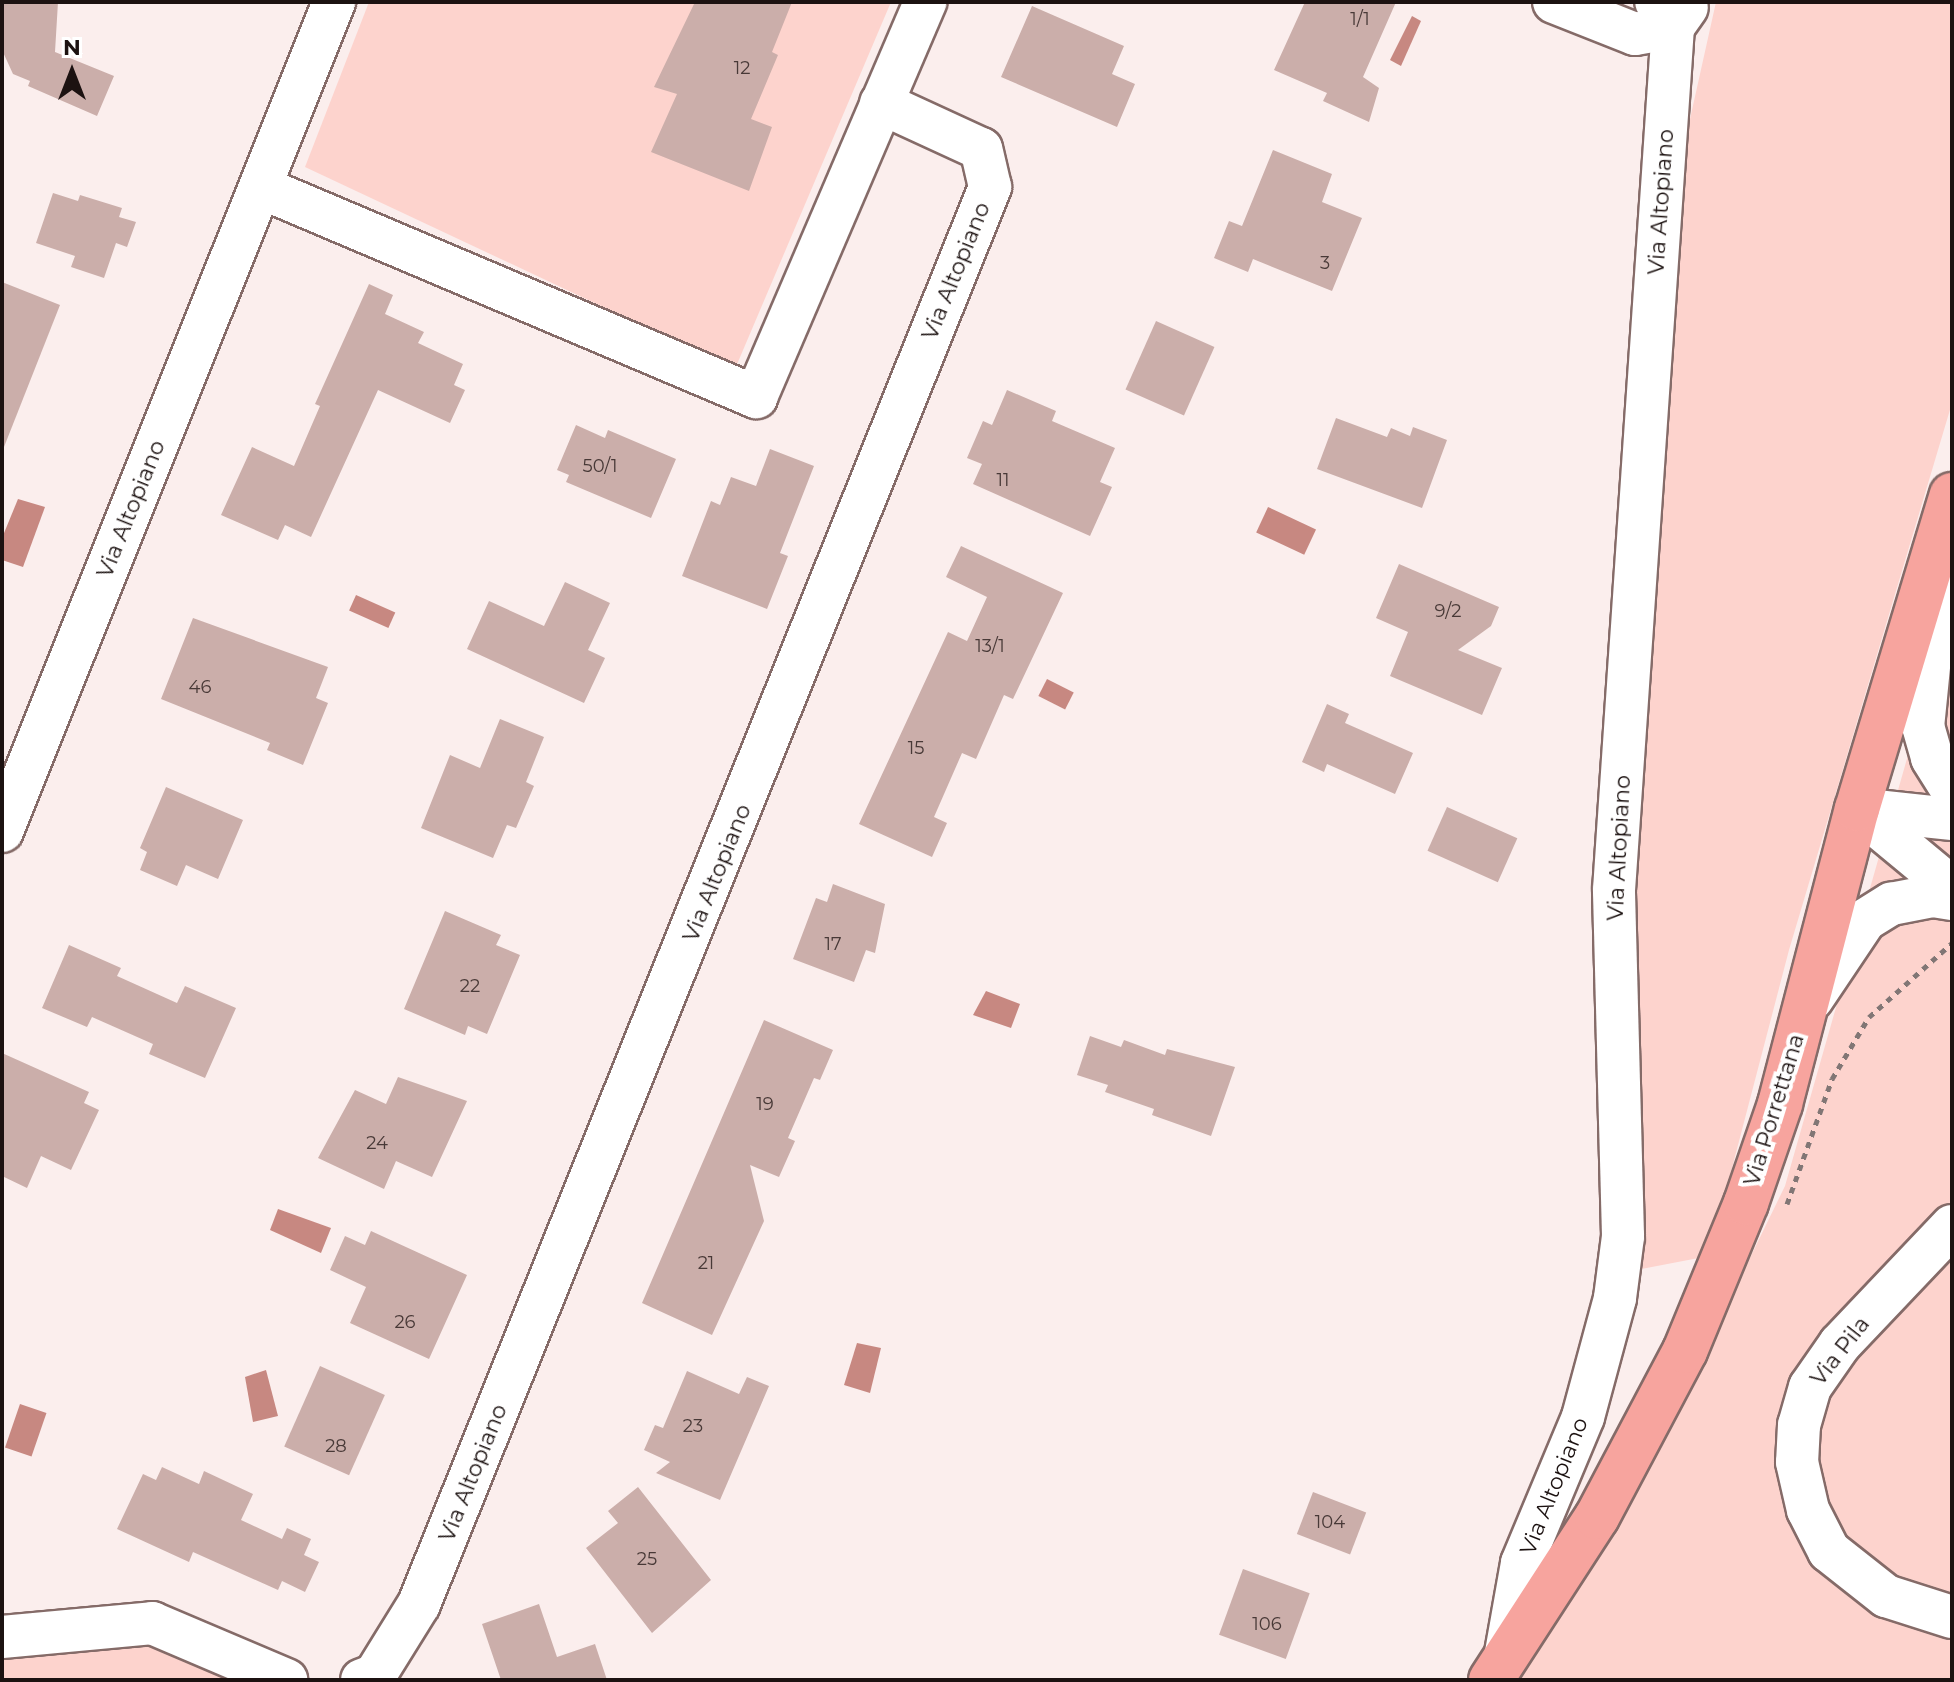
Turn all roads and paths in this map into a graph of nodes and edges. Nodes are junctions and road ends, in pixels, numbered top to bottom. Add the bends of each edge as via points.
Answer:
1 (334, 2) edge
2 (925, 2) edge
3 (1554, 2) edge
4 (1673, 10) edge
5 (881, 103) junction
6 (260, 187) junction
7 (1952, 495) edge
8 (1939, 538) junction
9 (1952, 790) edge
10 (1857, 809) junction
11 (1952, 819) edge
12 (2, 831) edge
13 (1952, 888) edge
14 (1952, 899) edge
15 (1802, 1013) junction
16 (1952, 1226) edge
17 (1952, 1617) edge
18 (2, 1637) edge
19 (1499, 1667) edge
20 (286, 1680) edge
21 (362, 1680) edge

1 - 6 street, Via Altopiano
2 - 5 street
3 - 4 street, Via Altopiano via 1635,34
4 - 19 street, Via Altopiano via 1614,890 1623,1236 1615,1298 1583,1417 1522,1563
5 - 6 street via 756,397
5 - 21 street, Via Altopiano via 981,149 990,187 419,1604 375,1675
6 - 12 street, Via Altopiano
7 - 8 main road, Via Porrettana
8 - 9 street via 1940,599 1923,726 1932,758
8 - 10 main road, Via Porrettana
10 - 11 street
10 - 13 street
10 - 15 main road, Via Porrettana
14 - 15 street via 1933,896 1891,904 1865,920
15 - 19 main road, Via Porrettana via 1775,1118 1685,1351 1597,1517
16 - 17 street, Via Pila via 1840,1344 1810,1387 1799,1425 1797,1462 1808,1510 1829,1551 1886,1596
18 - 20 street via 152,1623

